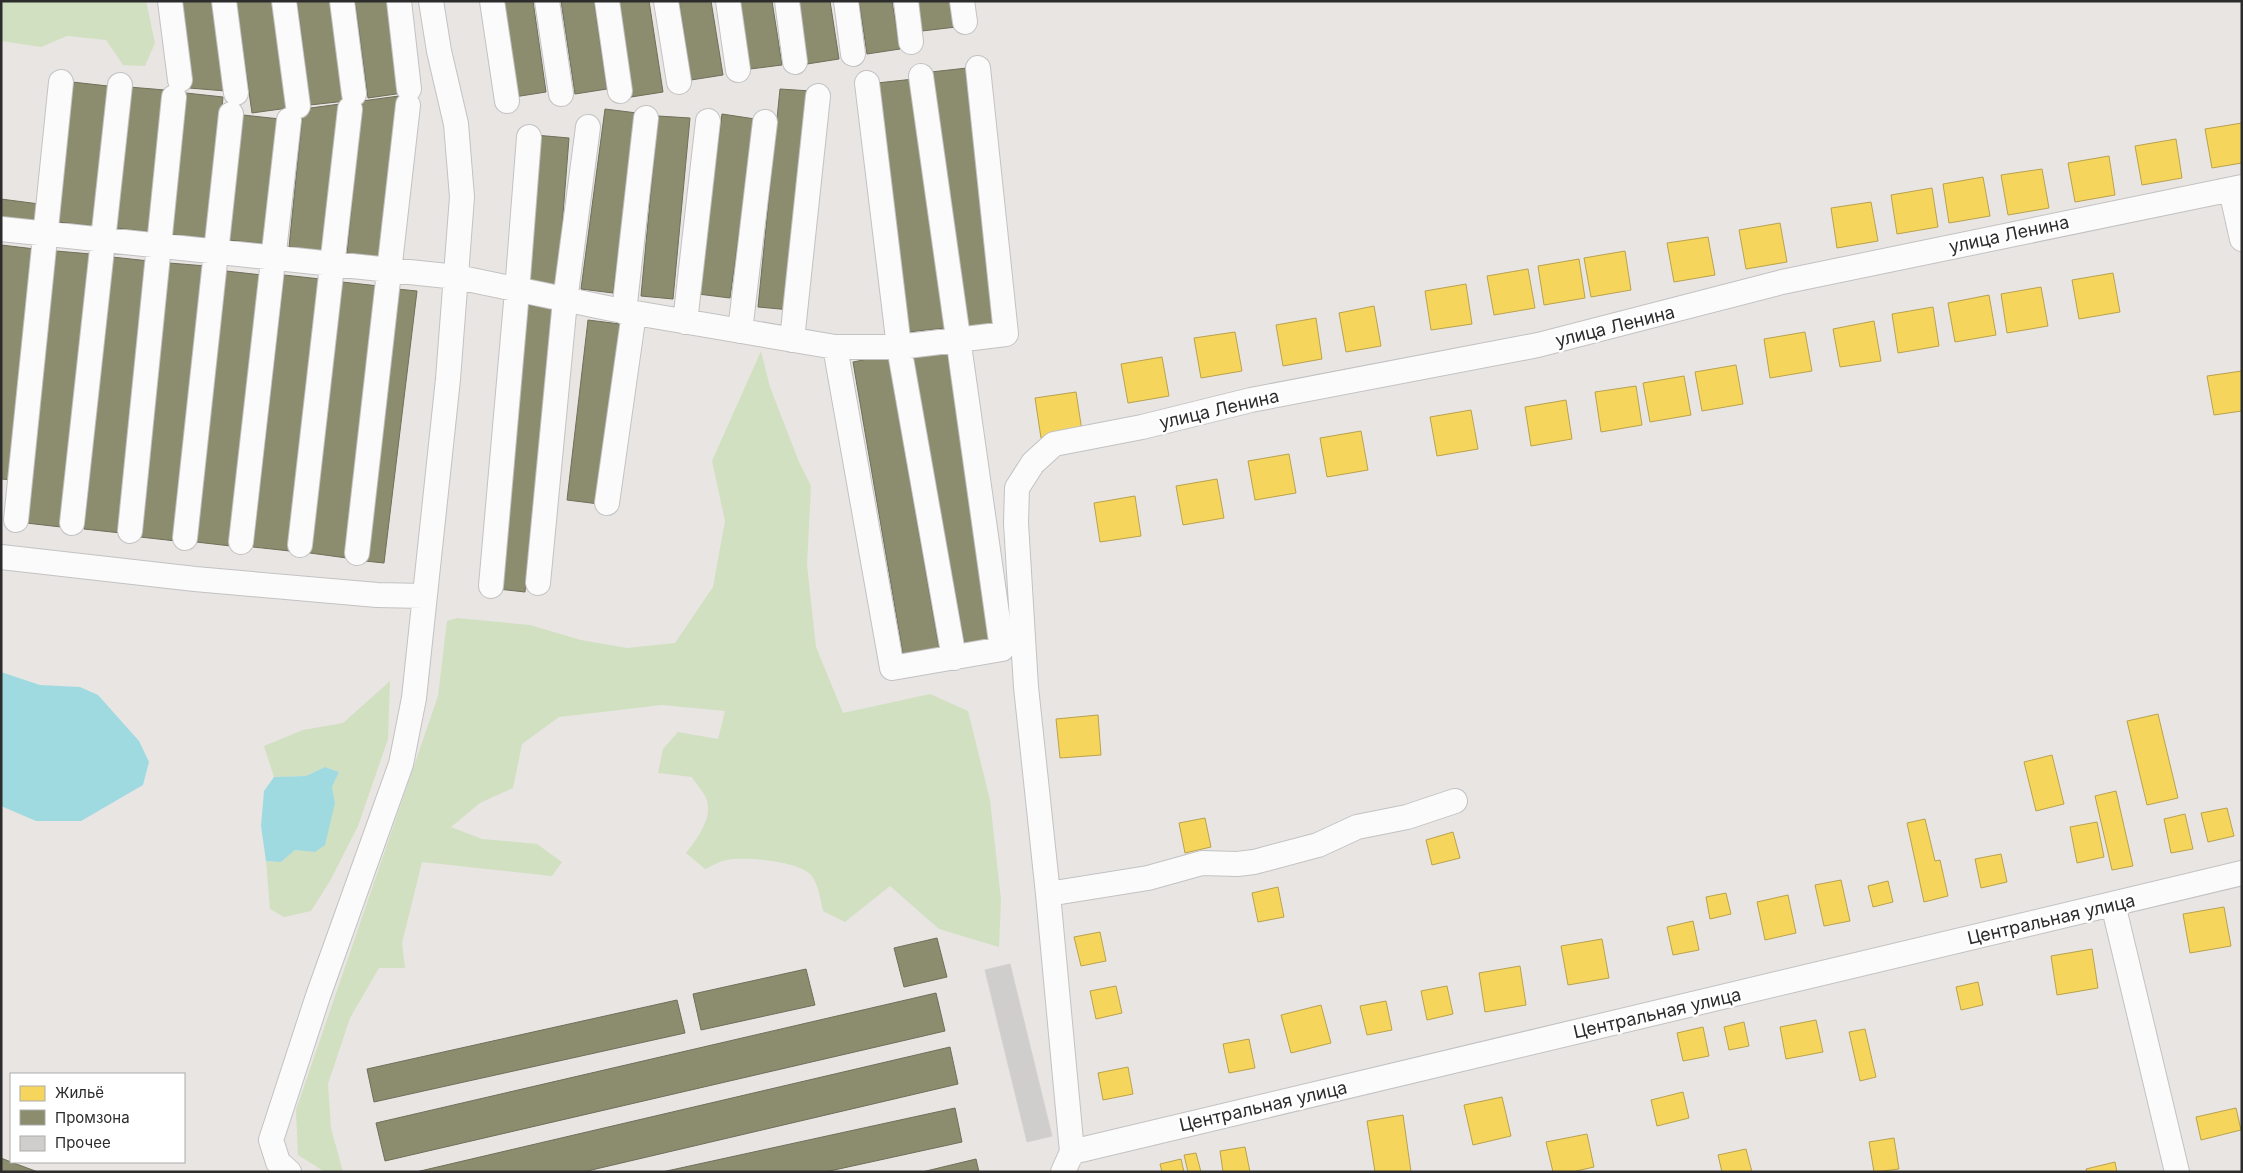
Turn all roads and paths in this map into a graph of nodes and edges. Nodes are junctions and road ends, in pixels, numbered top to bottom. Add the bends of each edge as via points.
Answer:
1 (170, 1) edge
2 (224, 1) edge
3 (284, 1) edge
4 (342, 1) edge
5 (399, 1) edge
6 (431, 1) edge
7 (492, 1) edge
8 (547, 1) edge
9 (607, 1) edge
10 (666, 1) edge
11 (728, 1) edge
12 (787, 1) edge
13 (846, 1) edge
14 (906, 1) edge
15 (912, 42) dead end
16 (853, 54) dead end
17 (795, 62) dead end
18 (978, 68) dead end
19 (738, 70) dead end
20 (921, 76) dead end
21 (61, 82) dead end
22 (679, 82) dead end
23 (867, 83) dead end
24 (120, 85) dead end
25 (620, 91) dead end
26 (561, 94) dead end
27 (818, 96) dead end
28 (507, 101) dead end
29 (646, 118) dead end
30 (708, 121) dead end
31 (765, 122) dead end
32 (588, 127) dead end
33 (529, 137) dead end
34 (2236, 188) edge
35 (1, 229) edge
36 (44, 234) junction
37 (2242, 239) edge
38 (103, 241) junction
39 (159, 247) junction
40 (216, 253) junction
41 (274, 259) junction
42 (332, 265) junction
43 (389, 270) junction
44 (457, 278) junction
45 (517, 291) junction
46 (565, 301) junction
47 (628, 312) junction
48 (686, 322) junction
49 (740, 331) junction
50 (792, 340) junction
51 (959, 341) junction
52 (835, 347) junction
53 (900, 347) junction
54 (607, 502) dead end
55 (16, 520) dead end
56 (72, 522) dead end
57 (130, 531) dead end
58 (185, 538) dead end
59 (242, 542) dead end
60 (300, 545) dead end
61 (357, 553) dead end
62 (1, 557) edge
63 (538, 583) dead end
64 (490, 586) dead end
65 (424, 596) junction
66 (954, 658) junction
67 (1455, 801) dead end
68 (2242, 873) edge
69 (1048, 894) junction
70 (2113, 904) junction
71 (1068, 1162) edge
72 (289, 1172) edge
73 (2178, 1172) edge

1 - 39 street via 177,88
2 - 40 street via 234,104
3 - 41 street via 293,113
4 - 42 street via 352,101
5 - 43 street via 408,97
6 - 44 street via 456,124 462,198
7 - 28 street
8 - 26 street
9 - 25 street
10 - 22 street
11 - 19 street
12 - 17 street
13 - 16 street
14 - 15 street
18 - 51 street via 1006,334
20 - 51 street
21 - 36 street
23 - 53 street
24 - 38 street
27 - 50 street
29 - 47 street
30 - 48 street
31 - 49 street
32 - 46 street
33 - 45 street
34 - 37 street, улица Ленина
34 - 69 street, улица Ленина via 1782,282 1538,345 1251,400 1142,427 1054,444 1032,463 1017,488 1016,523 1026,687
35 - 36 street
36 - 38 street
36 - 55 street
38 - 39 street
38 - 56 street
39 - 40 street
39 - 57 street
40 - 41 street
40 - 58 street
41 - 42 street
41 - 59 street
42 - 43 street
42 - 60 street
43 - 44 street
43 - 61 street
44 - 45 street
44 - 65 street
45 - 46 street
45 - 64 street
46 - 47 street
46 - 63 street
47 - 48 street
47 - 54 street
48 - 49 street
49 - 50 street
50 - 52 street
51 - 53 street
51 - 66 street via 1002,649
52 - 53 street
52 - 66 street via 892,668
53 - 66 street
62 - 65 street via 195,579
65 - 72 street via 414,698 401,764 318,996 271,1140 278,1162
67 - 69 street via 1407,817 1357,827 1318,845 1254,862 1202,863 1148,878
68 - 70 street, Центральная улица
69 - 71 street
70 - 71 street, Центральная улица
70 - 73 street

